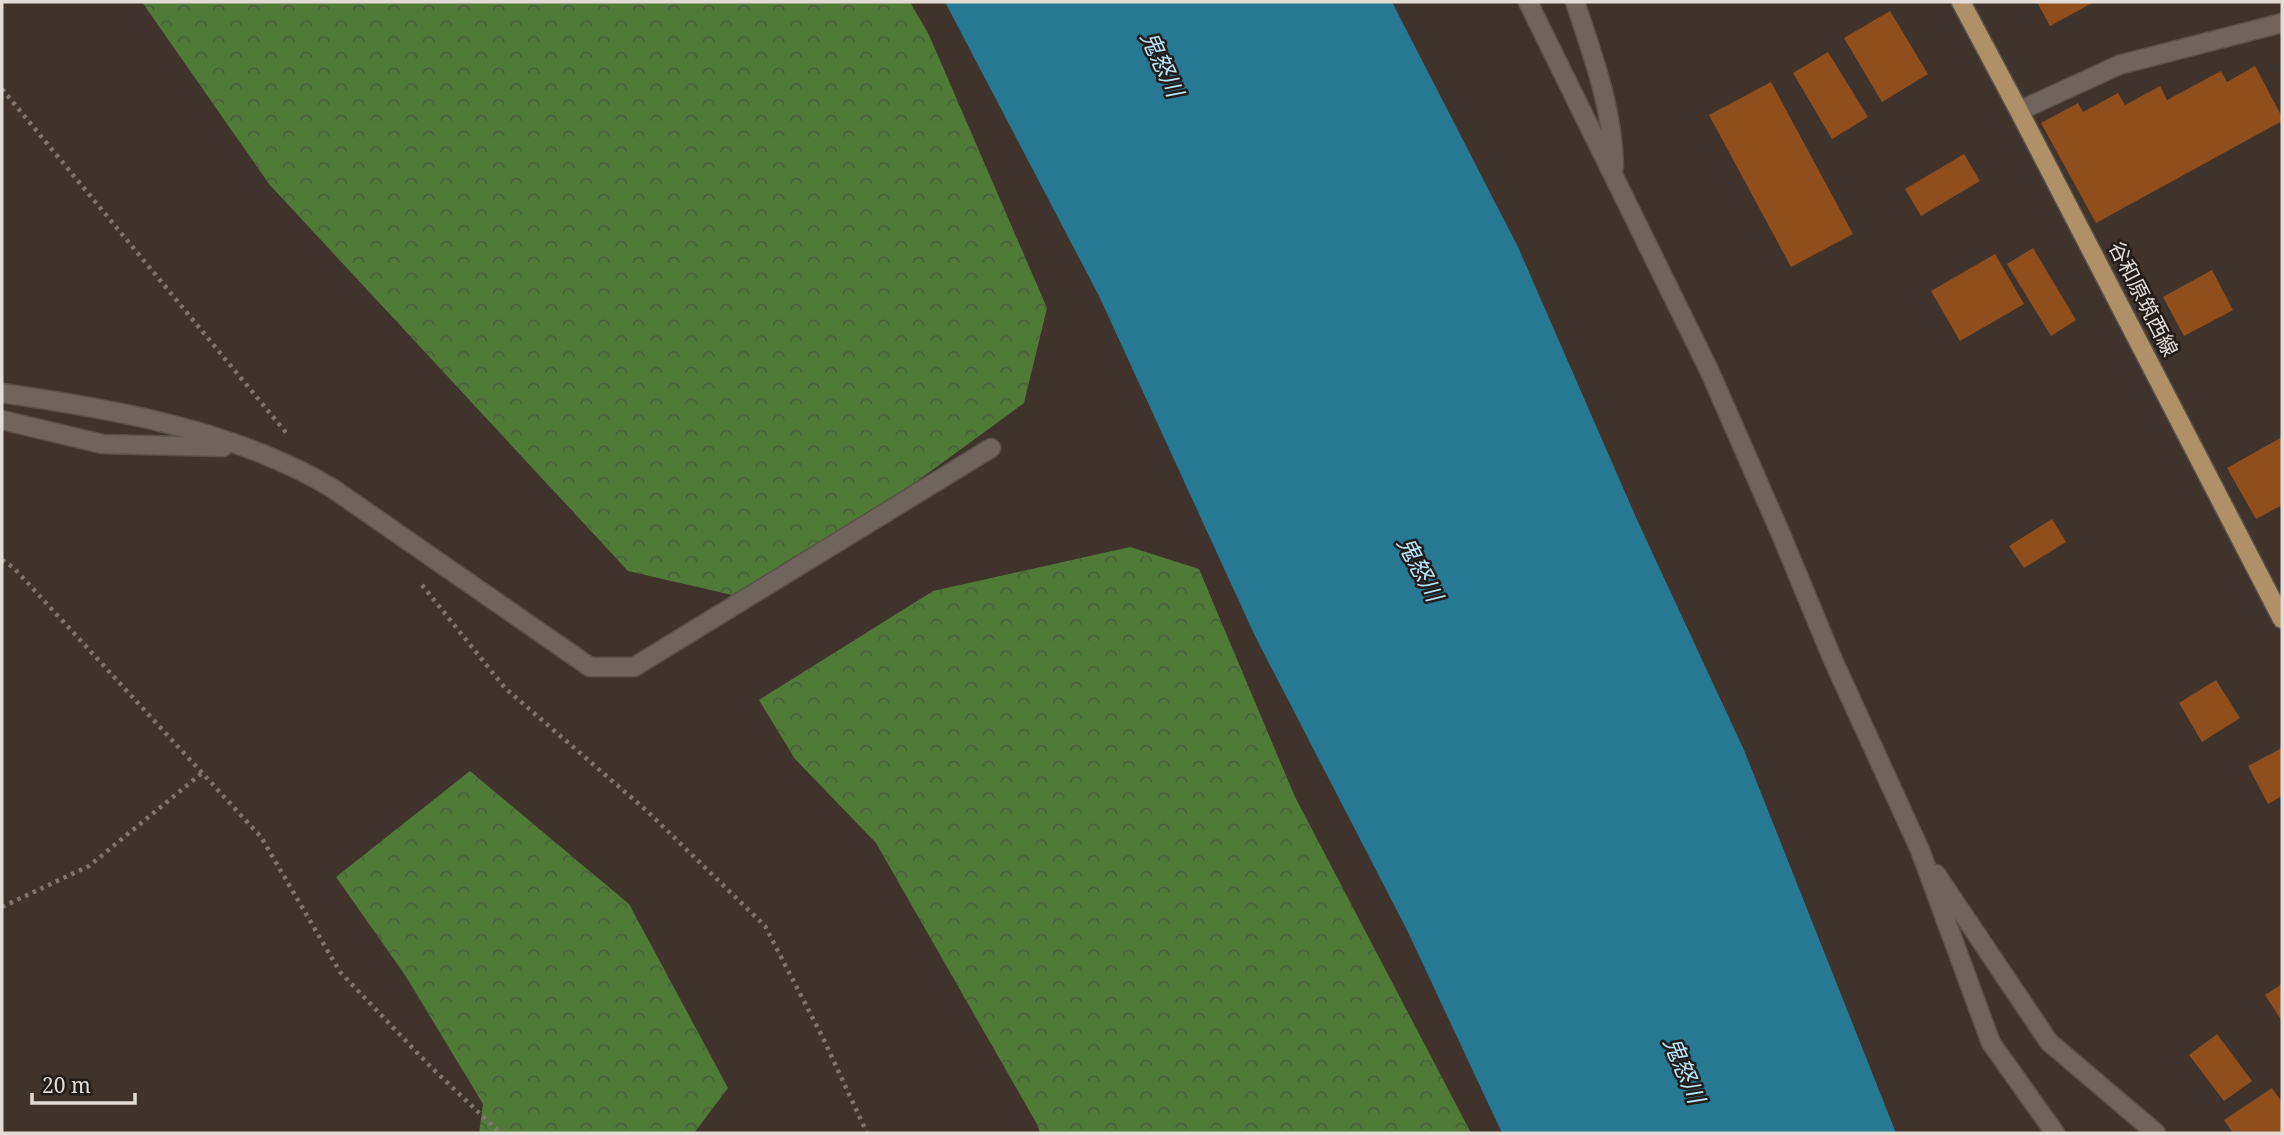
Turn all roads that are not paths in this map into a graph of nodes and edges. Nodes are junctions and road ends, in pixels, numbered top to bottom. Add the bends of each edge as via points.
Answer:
1 (1528, 2) edge
2 (1575, 2) edge
3 (1961, 2) edge
4 (2282, 23) edge
5 (2019, 111) junction
6 (1614, 174) junction
7 (2, 393) edge
8 (2, 420) edge
9 (250, 447) junction
10 (991, 448) dead end
11 (2282, 619) edge
12 (1920, 850) junction
13 (2055, 1133) edge
14 (2155, 1133) edge

1 - 6 street
2 - 6 street via 1599,72 1614,139
3 - 5 main road, 谷和原筑西線
4 - 5 street via 2119,65
5 - 11 main road, 谷和原筑西線
6 - 12 street via 1709,370
7 - 9 street via 103,407
8 - 9 street via 102,444
9 - 10 street via 300,468 332,488 590,667 634,667
12 - 13 street via 1991,1043
12 - 14 street via 2049,1042

